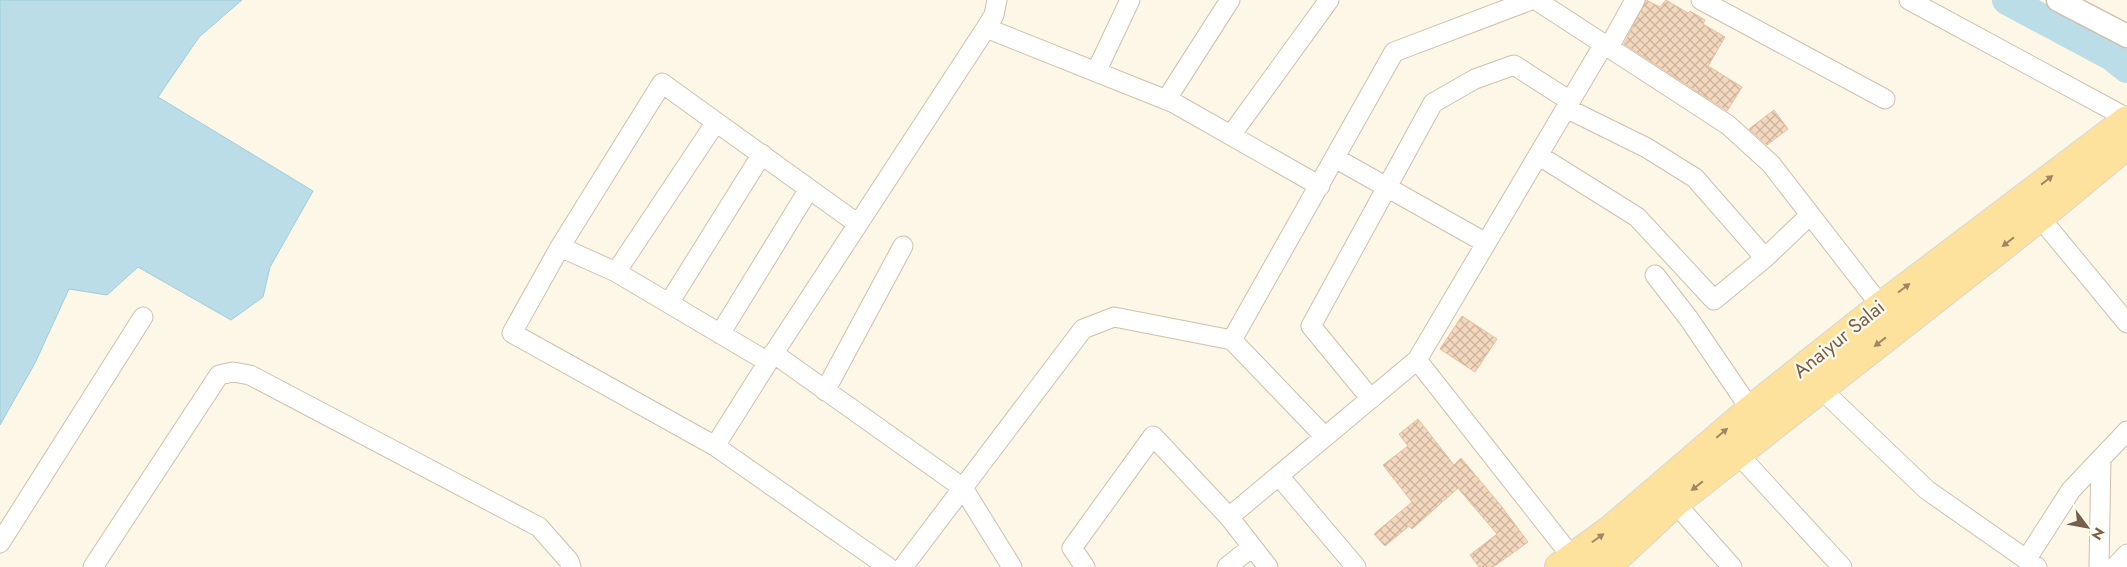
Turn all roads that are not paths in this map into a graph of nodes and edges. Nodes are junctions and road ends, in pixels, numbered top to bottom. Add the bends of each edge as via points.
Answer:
1 (997, 0) edge
2 (1130, 0) edge
3 (1230, 0) edge
4 (1329, 0) edge
5 (1530, 0) edge
6 (1536, 0) edge
7 (1635, 0) edge
8 (1701, 0) edge
9 (1909, 0) edge
10 (2058, 0) edge
11 (986, 28) junction
12 (2127, 36) edge
13 (1606, 45) junction
14 (1096, 72) junction
15 (1885, 99) dead end
16 (1166, 100) junction
17 (1568, 105) junction
18 (2127, 119) edge
19 (716, 122) junction
20 (1231, 135) junction
21 (2127, 145) edge
22 (762, 154) junction
23 (1538, 155) junction
24 (1336, 158) junction
25 (1320, 186) junction
26 (1388, 186) junction
27 (809, 189) junction
28 (2032, 207) junction
29 (1809, 216) junction
30 (858, 224) junction
31 (1486, 243) junction
32 (903, 246) dead end
33 (560, 247) junction
34 (1765, 258) junction
35 (616, 272) junction
36 (1655, 274) dead end
37 (1714, 300) junction
38 (669, 303) junction
39 (1881, 306) junction
40 (143, 317) dead end
41 (1689, 319) junction
42 (2127, 323) edge
43 (720, 334) junction
44 (1232, 340) junction
45 (770, 357) junction
46 (1417, 360) junction
47 (1820, 388) junction
48 (826, 390) junction
49 (1371, 399) junction
50 (1750, 410) junction
51 (1768, 431) junction
52 (2127, 432) edge
53 (1325, 437) junction
54 (715, 446) junction
55 (1738, 454) junction
56 (2100, 459) junction
57 (1278, 476) junction
58 (963, 488) junction
59 (1675, 503) junction
60 (1229, 517) junction
61 (0, 543) edge
62 (1252, 547) junction
63 (2127, 554) edge
64 (1620, 561) edge
65 (2032, 563) edge
66 (1575, 564) edge
67 (93, 567) edge
68 (571, 567) edge
69 (888, 567) edge
70 (903, 567) edge
71 (1012, 567) edge
72 (1085, 567) edge
73 (1228, 567) edge
74 (1268, 567) edge
75 (1356, 567) edge
76 (1732, 567) edge
77 (1842, 567) edge
78 (2099, 567) edge
79 (2115, 567) edge

1 - 11 street via 994,15
2 - 14 street
3 - 16 street
4 - 20 street
5 - 24 street via 1394,52
6 - 13 street
7 - 13 street
8 - 15 street
9 - 18 street
10 - 12 street
11 - 14 street
11 - 30 street
13 - 17 street
13 - 29 street via 1728,125 1771,164
14 - 16 street
16 - 20 street
17 - 23 street
17 - 26 street via 1514,65 1475,80 1433,103
17 - 34 street via 1695,178
28 -> 18 main road, Anaiyur Salai
19 - 22 street
19 - 33 street via 662,83
19 - 35 street
20 - 25 street
21 - 28 main road, Anaiyur Salai
22 - 27 street
22 - 38 street
23 - 31 street
23 - 37 street via 1637,217
24 - 25 street
24 - 26 street
25 - 44 street
26 - 31 street
26 - 49 street via 1311,326
27 - 30 street
27 - 43 street
39 -> 28 main road, Anaiyur Salai
28 - 42 street
28 -> 47 main road, Anaiyur Salai
29 - 34 street
29 - 39 street
30 - 45 street
31 - 46 street
32 - 48 street
33 - 35 street
33 - 54 street via 512,333
34 - 37 street
35 - 38 street
36 - 41 street
37 - 41 street
38 - 43 street
39 - 50 main road, Anaiyur Salai
40 - 61 street
41 - 50 street
43 - 45 street
44 - 53 street
44 - 58 street via 1114,317 1083,329
45 - 48 street
45 - 54 street
46 - 49 street
46 - 66 street
47 - 51 main road, Anaiyur Salai
47 - 65 street via 1927,490
48 - 58 street
49 - 53 street
50 - 51 street
66 -> 50 main road, Anaiyur Salai
51 - 55 main road, Anaiyur Salai
52 - 56 street
53 - 57 street
54 - 69 street
55 -> 59 main road, Anaiyur Salai
55 - 77 street
56 - 65 street via 2072,490
56 - 78 street
57 - 60 street
57 - 75 street
58 - 70 street
58 - 71 street
59 - 64 main road, Anaiyur Salai
59 - 76 street
60 - 62 street
60 - 72 street via 1153,436 1072,548
62 - 73 street
62 - 74 street
63 - 79 street
64 - 66 main road, Anaiyur Salai
67 - 68 street via 219,375 234,372 250,374 539,527

